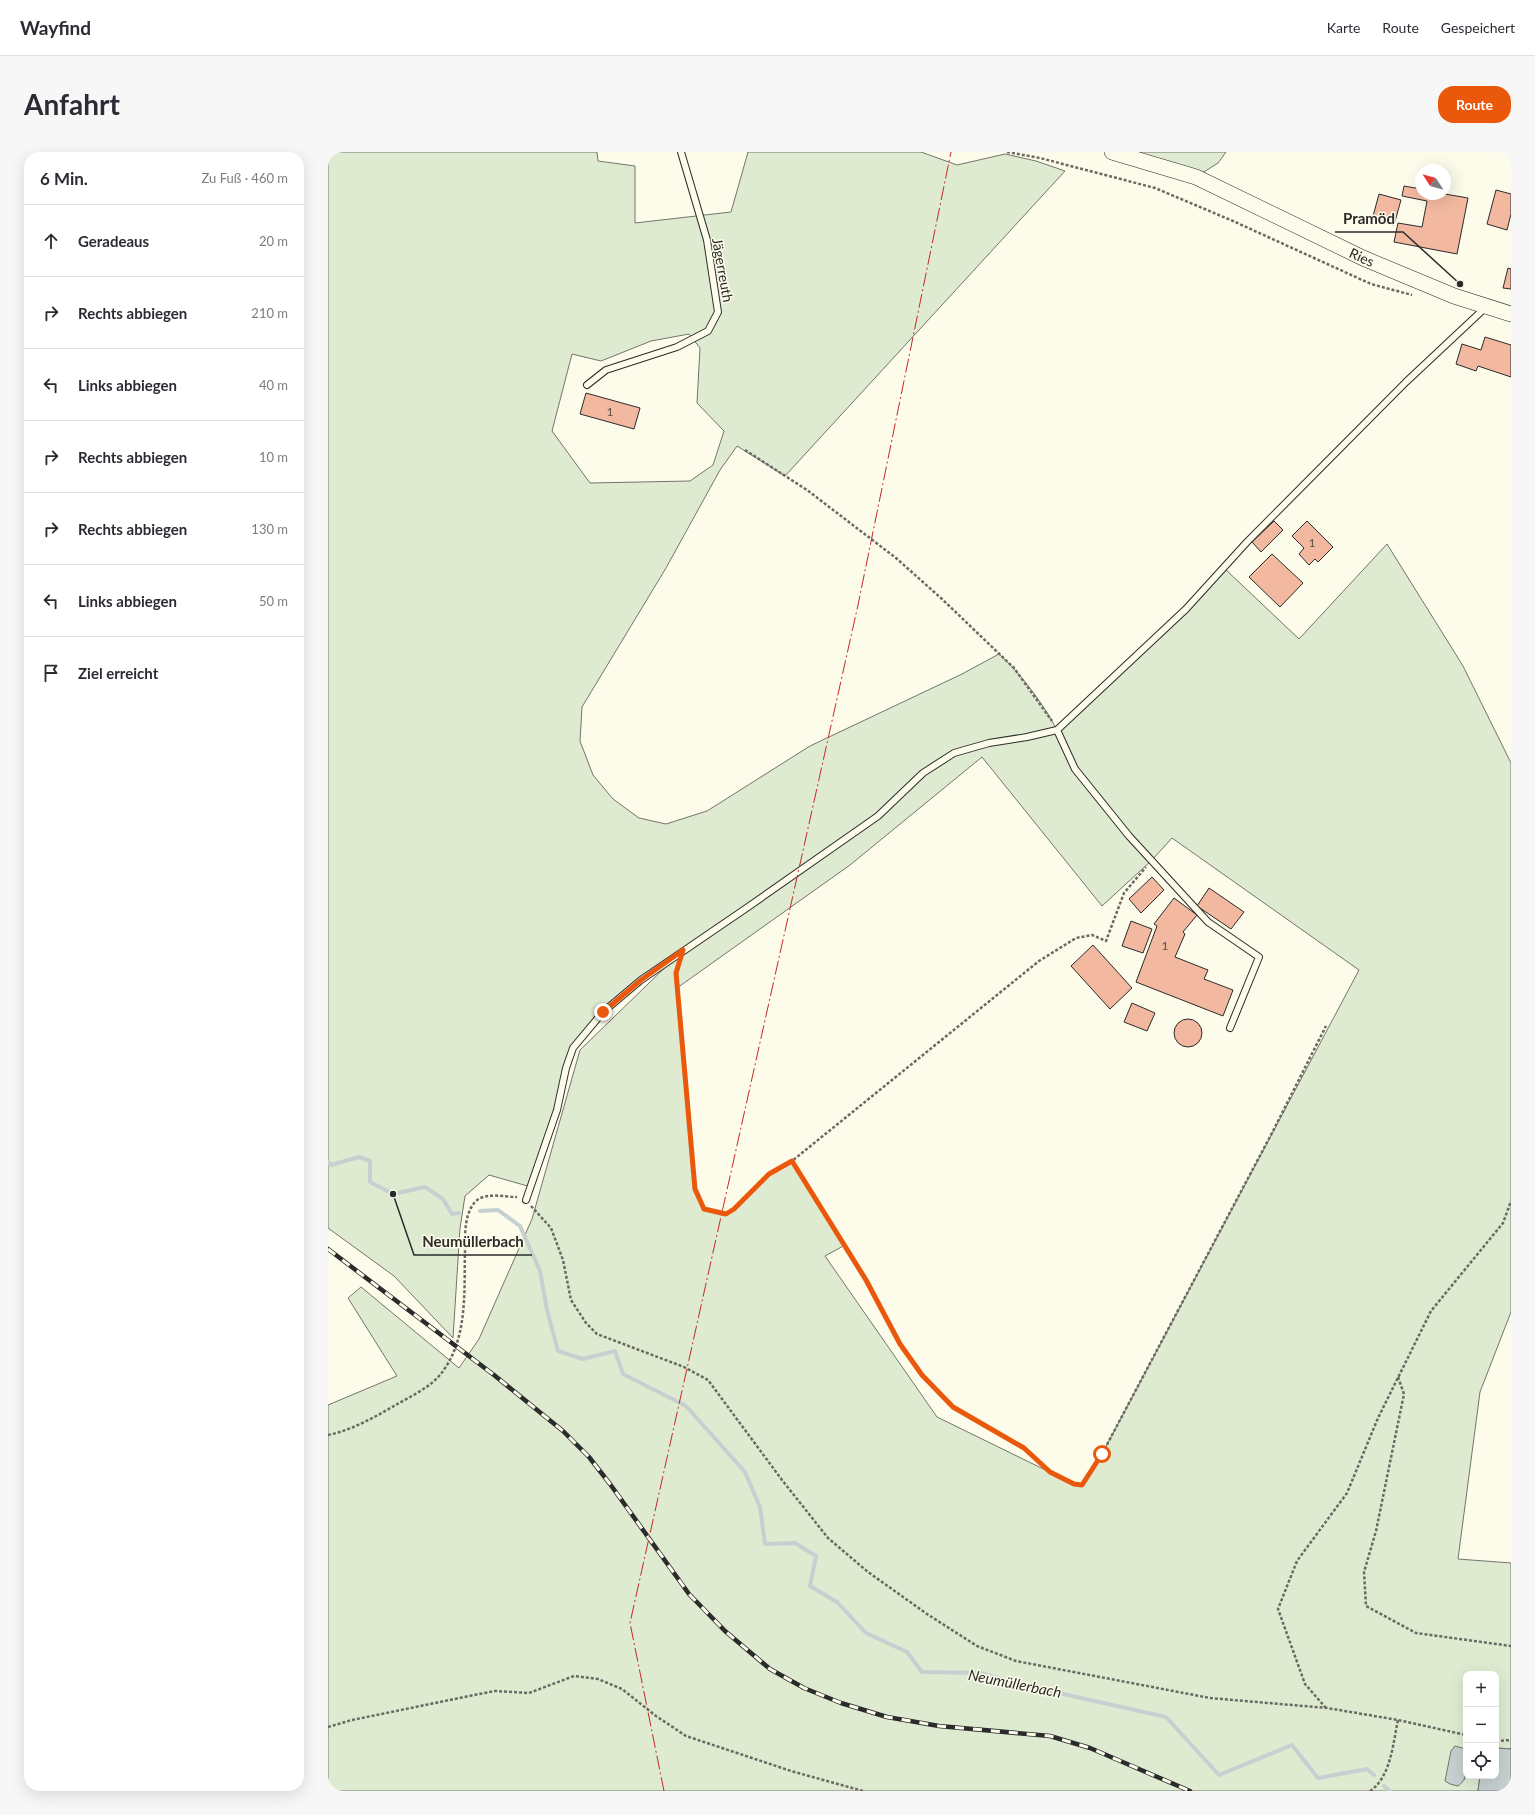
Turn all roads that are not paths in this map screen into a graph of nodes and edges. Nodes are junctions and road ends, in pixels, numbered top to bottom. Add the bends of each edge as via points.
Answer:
1 (681, 152) edge
2 (1112, 152) edge
3 (1486, 307) junction
4 (1511, 314) edge
5 (587, 385) dead end
6 (1057, 730) junction
7 (1230, 1028) dead end
8 (526, 1200) road end

1 - 5 lane, Jägerreuth via 706,240 718,312 708,331 677,347 606,370
2 - 3 street, Ries via 1196,177 1363,258
3 - 4 street, Ries
3 - 6 lane via 1400,387 1247,542 1186,609
6 - 7 lane via 1075,769 1129,836 1208,922 1259,957
6 - 8 lane via 1027,738 989,743 954,753 922,773 878,816 683,950 641,980 603,1012 573,1048 557,1110

